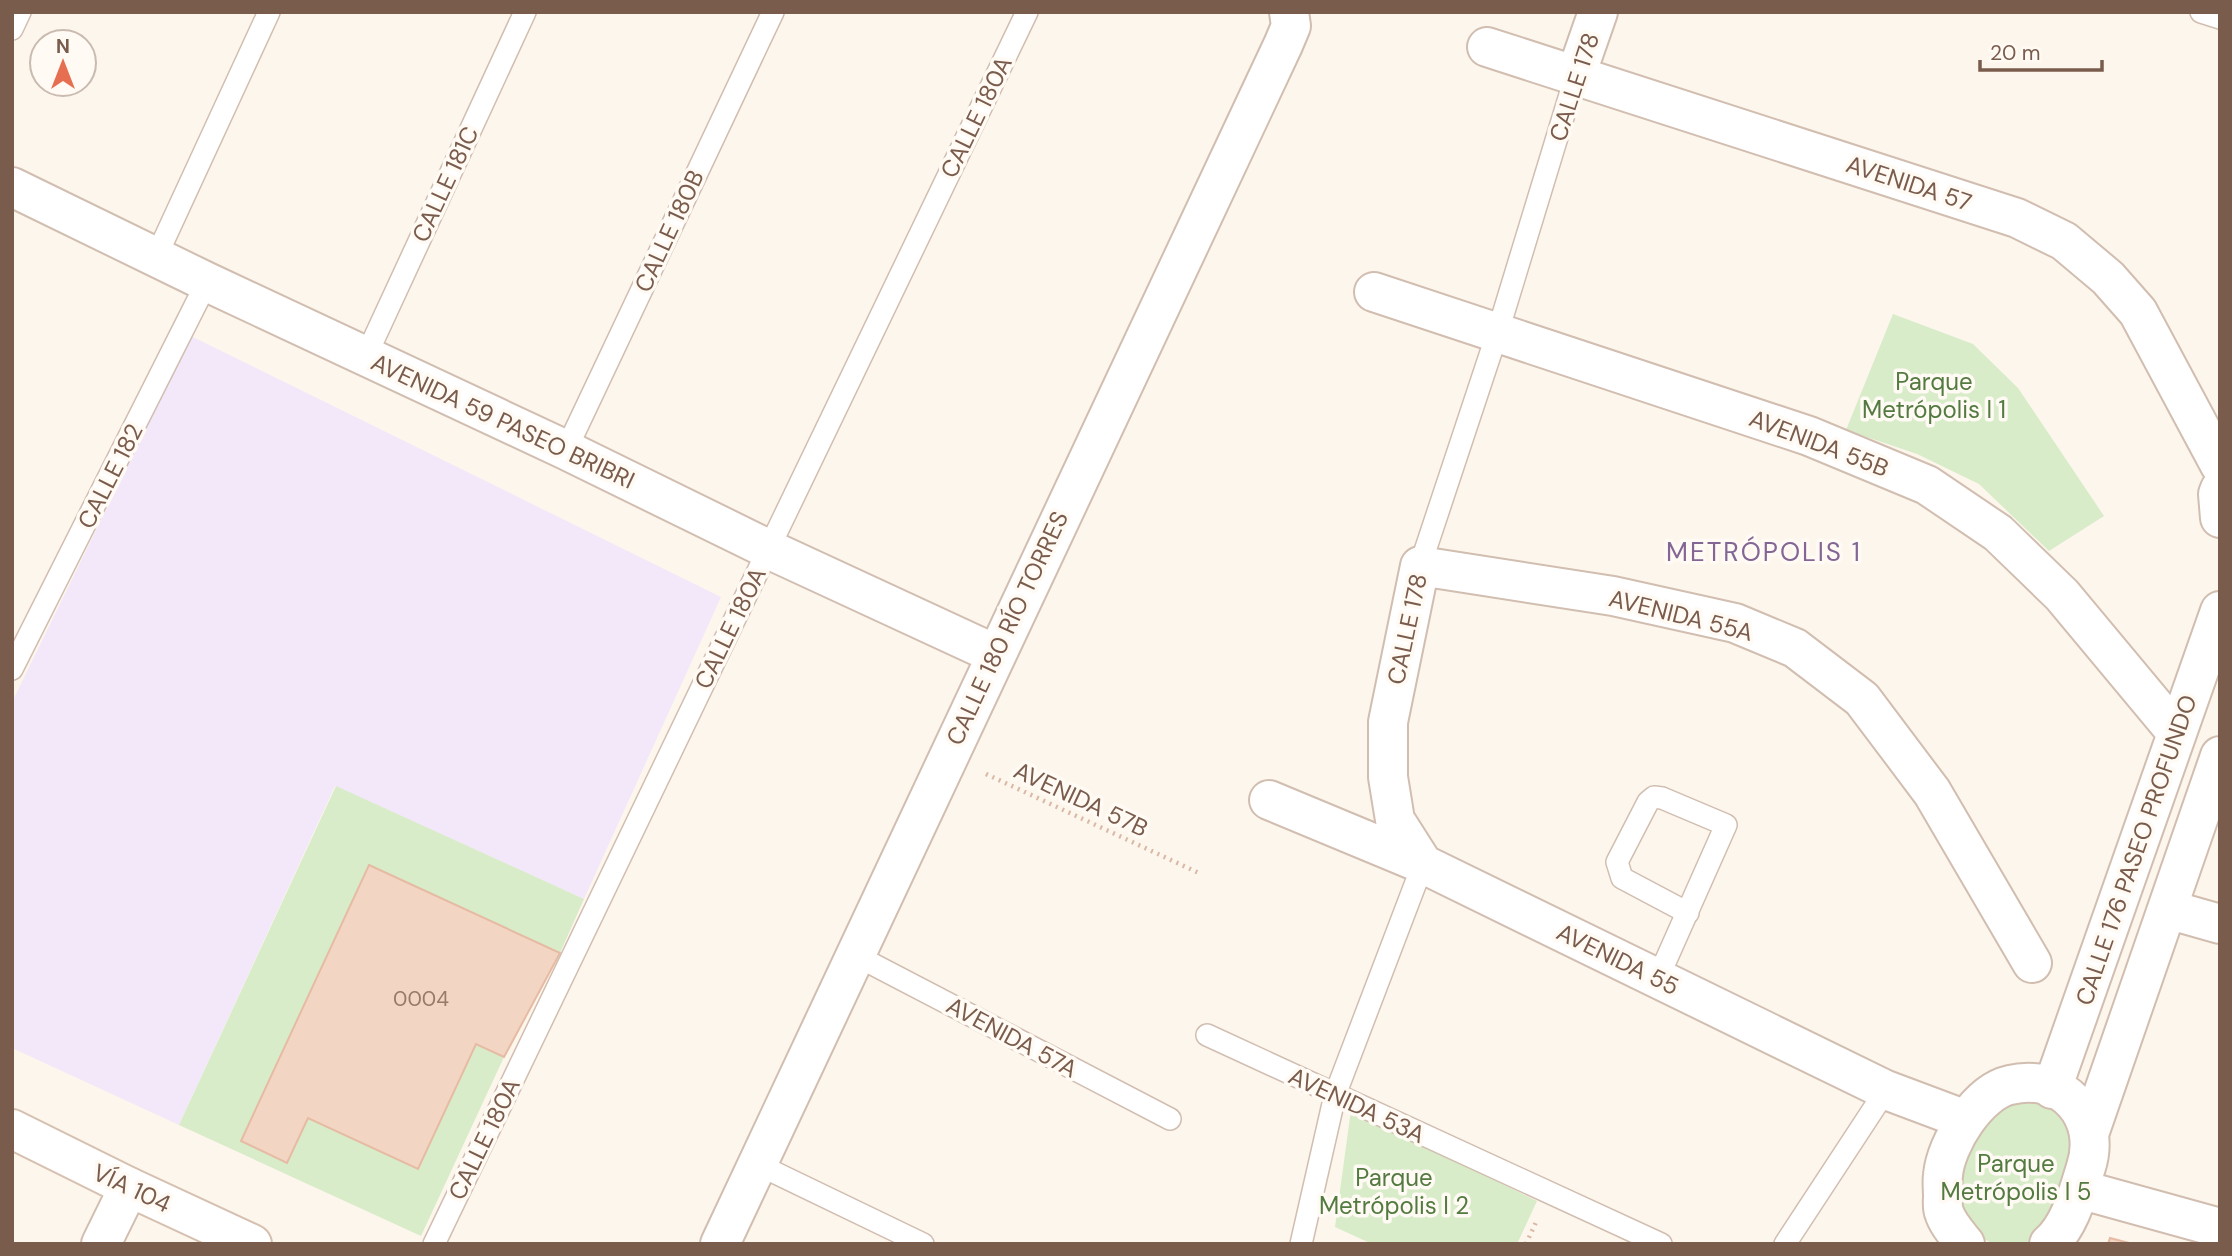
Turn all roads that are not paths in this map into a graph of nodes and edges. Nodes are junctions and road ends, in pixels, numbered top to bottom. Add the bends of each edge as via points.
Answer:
1 (20, 12) edge
2 (269, 12) edge
3 (525, 12) edge
4 (773, 12) edge
5 (1027, 12) edge
6 (1289, 12) edge
7 (1598, 12) edge
8 (2201, 12) edge
9 (2220, 18) edge
10 (12, 29) edge
11 (1488, 47) dead end
12 (1576, 75) junction
13 (12, 187) edge
14 (156, 257) junction
15 (207, 282) junction
16 (1374, 292) dead end
17 (1497, 331) junction
18 (366, 356) junction
19 (566, 450) junction
20 (2220, 465) edge
21 (2220, 489) edge
22 (2220, 518) edge
23 (768, 549) junction
24 (1420, 566) junction
25 (2220, 611) edge
26 (995, 654) junction
27 (12, 669) edge
28 (2177, 733) junction
29 (2220, 756) edge
30 (1269, 800) dead end
31 (1423, 864) junction
32 (2167, 909) junction
33 (1688, 913) junction
34 (2220, 924) edge
35 (855, 955) junction
36 (2032, 963) dead end
37 (1658, 978) junction
38 (1207, 1035) dead end
39 (2052, 1088) junction
40 (1886, 1090) junction
41 (1335, 1095) junction
42 (1170, 1119) dead end
43 (1966, 1120) junction
44 (12, 1129) edge
45 (2089, 1134) junction
46 (757, 1164) junction
47 (129, 1187) junction
48 (2079, 1189) junction
49 (2220, 1228) edge
50 (102, 1244) edge
51 (253, 1244) edge
52 (434, 1244) edge
53 (720, 1244) edge
54 (923, 1244) edge
55 (1301, 1244) edge
56 (1661, 1244) edge
57 (1785, 1244) edge
58 (1965, 1244) edge
59 (2049, 1244) edge

1 - 10 lane
2 - 14 lane
3 - 18 lane, CALLE 181C
4 - 19 lane, CALLE 180B
5 - 23 lane, CALLE 180A
6 - 26 street, CALLE 180 RÍO TORRES via 1291,26 1283,46
7 - 12 street, CALLE 178
8 - 9 lane
11 - 12 street, AVENIDA 57
12 - 17 lane, CALLE 178
12 - 20 street, AVENIDA 57 via 2017,218 2064,241 2108,278 2138,312
13 - 14 street, AVENIDA 59 PASEO BRIBRI
14 - 15 street, AVENIDA 59 PASEO BRIBRI
15 - 18 street, AVENIDA 59 PASEO BRIBRI
15 - 27 lane, CALLE 182
16 - 17 street, AVENIDA 55B
17 - 24 lane, CALLE 178
17 - 28 street, AVENIDA 55B via 1809,436 1927,485 1998,533 2044,578
18 - 19 street, AVENIDA 59 PASEO BRIBRI
19 - 23 street, AVENIDA 59 PASEO BRIBRI
21 - 22 street
23 - 26 street, AVENIDA 59 PASEO BRIBRI
23 - 52 lane, CALLE 180A
24 - 31 street, CALLE 178 via 1388,722 1388,777 1395,820
24 - 36 street, AVENIDA 55A via 1613,596 1735,623 1795,648 1862,699 1932,792
25 - 28 street, CALLE 176 PASEO PROFUNDO
26 - 35 street, CALLE 180 RÍO TORRES
28 - 39 street, CALLE 176 PASEO PROFUNDO
29 - 32 street, CALLE 176 PASEO PROFUNDO
30 - 31 street, AVENIDA 55
31 - 37 street, AVENIDA 55
31 - 41 lane
32 - 34 street
32 - 45 street, CALLE 176 PASEO PROFUNDO
33 - 33 lane via 1622,878 1618,870 1617,862 1654,797 1726,825
33 - 37 lane
35 - 42 lane, AVENIDA 57A
35 - 46 street, CALLE 180 RÍO TORRES
37 - 40 street, AVENIDA 55
38 - 41 lane, AVENIDA 53A
39 - 43 street via 2011,1084 1988,1095
39 - 45 street via 2073,1099 2084,1114
40 - 43 street, AVENIDA 55
40 - 57 lane
41 - 55 lane
41 - 56 lane, AVENIDA 53A
43 - 58 street via 1942,1174 1944,1213
44 - 47 street, VÍA 104
45 - 48 street, CALLE 176 PASEO PROFUNDO via 2089,1158
46 - 53 street, CALLE 180 RÍO TORRES
46 - 54 lane
47 - 50 street
47 - 51 street, VÍA 104
48 - 49 street
48 - 59 street, CALLE 176 PASEO PROFUNDO via 2057,1237

